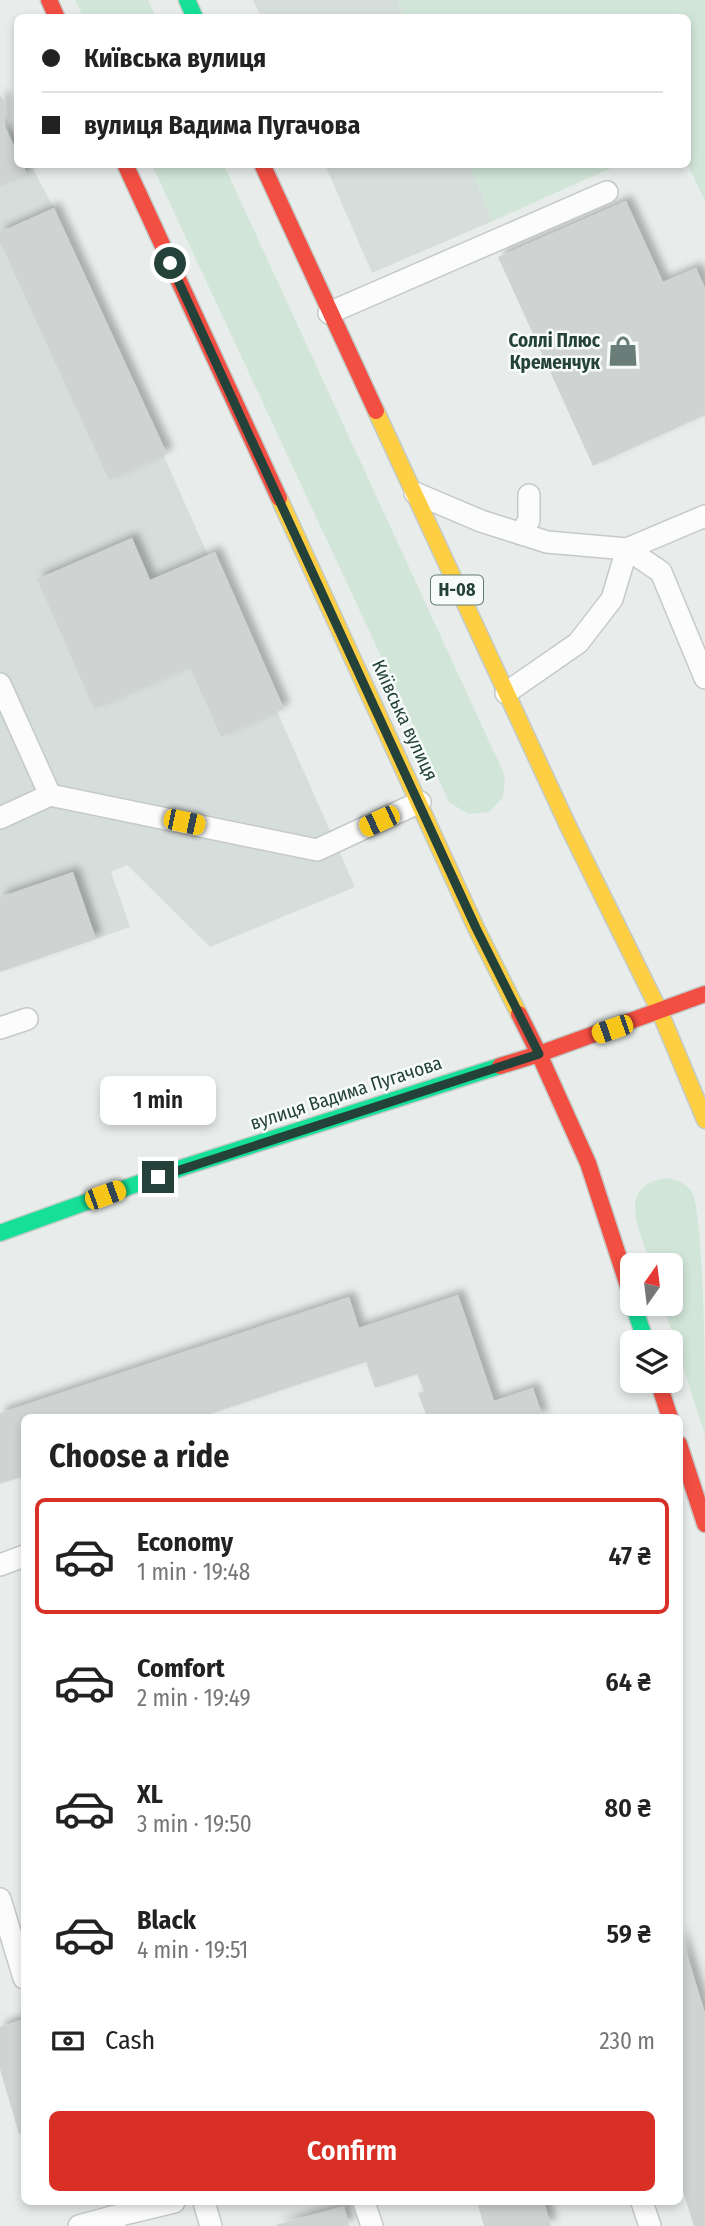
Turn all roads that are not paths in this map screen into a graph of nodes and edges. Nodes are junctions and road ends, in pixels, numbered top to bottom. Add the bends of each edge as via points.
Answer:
1 (127, 168) edge
2 (264, 168) edge
3 (607, 192) dead end
4 (330, 313) junction
5 (410, 491) junction
6 (529, 495) dead end
7 (705, 516) edge
8 (521, 534) junction
9 (627, 550) junction
10 (705, 678) edge
11 (0, 684) edge
12 (506, 693) junction
13 (50, 795) junction
14 (420, 802) junction
15 (0, 818) edge
16 (705, 994) edge
17 (660, 1012) junction
18 (27, 1019) dead end
19 (0, 1028) edge
20 (539, 1054) junction
21 (705, 1120) edge
22 (0, 1233) edge
23 (620, 1261) edge
24 (662, 1393) edge
25 (669, 1414) edge
26 (683, 1458) edge
27 (705, 1524) edge
28 (21, 1557) edge
29 (0, 1565) edge
30 (0, 1899) edge
31 (21, 1968) edge
32 (159, 2205) edge
33 (205, 2205) edge
34 (364, 2205) edge
35 (643, 2205) edge
36 (113, 2221) edge
37 (79, 2226) edge
38 (211, 2226) edge
39 (372, 2226) edge
40 (650, 2226) edge

1 - 14 main road, Київська вулиця
2 - 4 main road, Н-08
3 - 4 lane via 449,270
4 - 5 main road, Н-08
5 - 8 lane
5 - 12 main road, Н-08
6 - 8 lane via 528,520
7 - 9 lane
8 - 9 lane
9 - 10 lane via 661,572
9 - 12 lane via 612,599 578,643
11 - 13 lane
12 - 17 main road, Н-08
13 - 14 lane via 317,850
13 - 15 lane
14 - 20 main road, Київська вулиця
16 - 17 main road, вулиця Вадима Пугачова
17 - 20 main road, вулиця Вадима Пугачова
17 - 21 main road
18 - 19 lane
20 - 22 main road, вулиця Вадима Пугачова via 184,1167
20 - 23 main road, Київська вулиця via 588,1163
24 - 25 main road
26 - 27 main road
28 - 29 lane
30 - 31 lane
32 - 36 lane
33 - 38 lane
34 - 39 lane
35 - 40 lane
36 - 37 lane

